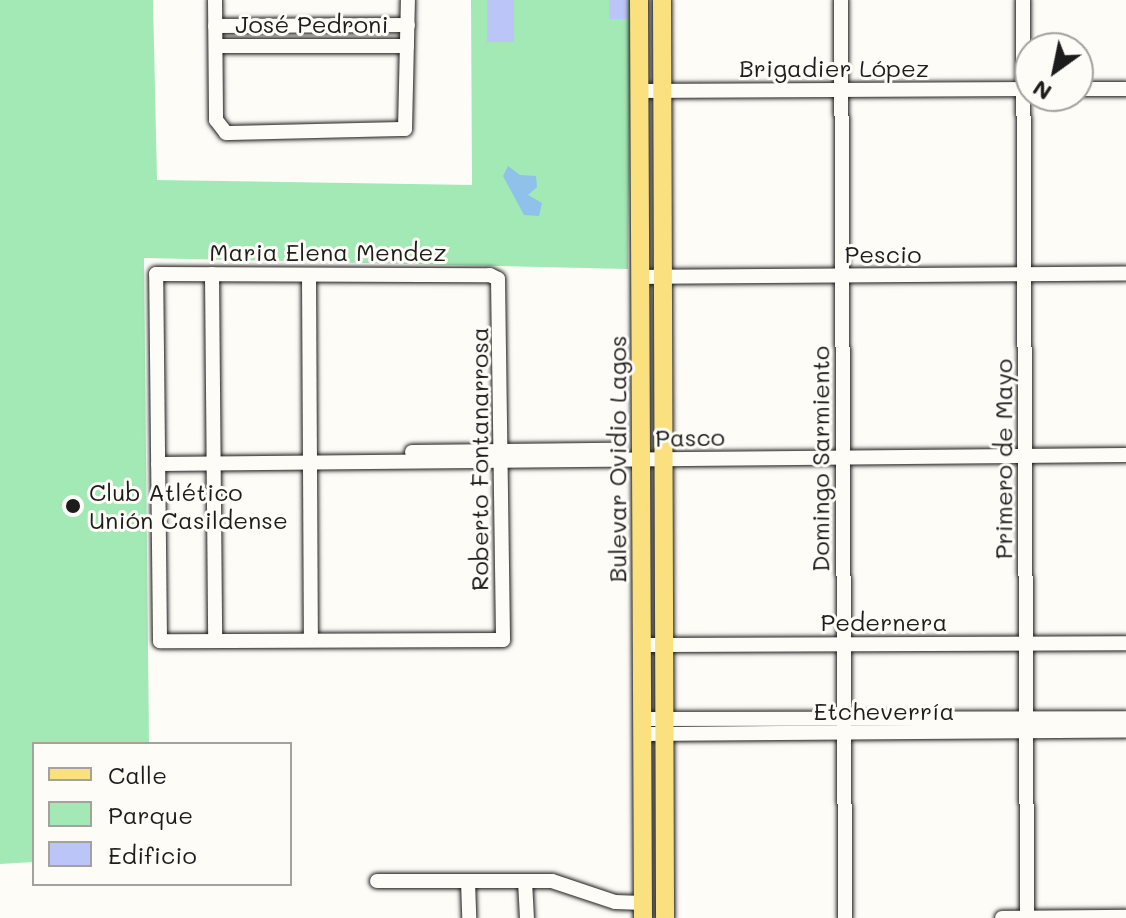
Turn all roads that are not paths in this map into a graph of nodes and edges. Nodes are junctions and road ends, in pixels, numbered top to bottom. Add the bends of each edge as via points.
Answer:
1 (215, 0) edge
2 (408, 0) edge
3 (639, 0) edge
4 (662, 0) edge
5 (841, 0) edge
6 (1023, 0) edge
7 (408, 25) junction
8 (215, 26) junction
9 (1024, 32) edge
10 (216, 46) junction
11 (407, 46) junction
12 (1014, 89) edge
13 (1094, 89) edge
14 (1126, 89) edge
15 (840, 90) junction
16 (639, 91) junction
17 (662, 91) junction
18 (1026, 112) edge
19 (212, 274) junction
20 (1126, 274) edge
21 (309, 275) junction
22 (1024, 275) junction
23 (841, 276) junction
24 (640, 277) junction
25 (663, 277) junction
26 (498, 279) joint
27 (641, 454) junction
28 (664, 454) junction
29 (1126, 455) edge
30 (501, 456) junction
31 (1025, 456) junction
32 (842, 457) junction
33 (310, 458) junction
34 (214, 459) junction
35 (158, 460) junction
36 (311, 638) junction
37 (215, 641) junction
38 (1126, 643) edge
39 (843, 644) junction
40 (1025, 644) junction
41 (642, 645) junction
42 (664, 645) junction
43 (1126, 718) edge
44 (1026, 725) junction
45 (843, 726) junction
46 (642, 727) junction
47 (664, 727) junction
48 (1126, 731) edge
49 (377, 881) dead end
50 (468, 881) junction
51 (525, 881) junction
52 (643, 911) edge
53 (1126, 917) edge
54 (469, 918) edge
55 (527, 918) edge
56 (665, 918) edge
57 (845, 918) edge
58 (1002, 918) edge
59 (1027, 918) edge

1 - 8 street
2 - 7 street
3 - 16 main road, Bulevar Ovidio Lagos
4 - 17 main road, Bulevar Ovidio Lagos
5 - 15 street, Domingo Sarmiento
6 - 9 street, Primero de Mayo
7 - 8 street, José Pedroni
7 - 11 street
8 - 10 street
10 - 11 street, José Pedroni
10 - 11 street via 219,128 226,133 405,129
12 - 15 street, Brigadier López
13 - 14 street
15 - 17 street, Brigadier López
15 - 23 street, Domingo Sarmiento
16 - 17 street, Brigadier López
16 - 24 main road, Bulevar Ovidio Lagos
17 - 25 main road, Bulevar Ovidio Lagos
18 - 22 street, Primero de Mayo
19 - 21 street, Maria Elena Mendez
19 - 34 street
19 - 35 street, Maria Elena Mendez via 156,274
20 - 22 street, Pescio
21 - 26 street, Maria Elena Mendez
21 - 33 street
22 - 23 street, Pescio
22 - 31 street, Primero de Mayo
23 - 25 street, Pescio
23 - 32 street, Domingo Sarmiento
24 - 25 street, Pescio
24 - 27 main road, Bulevar Ovidio Lagos
25 - 28 main road, Bulevar Ovidio Lagos
26 - 30 street, Roberto Fontanarrosa
27 - 28 street, Pasco
27 - 30 street, Pasco
27 - 41 main road, Bulevar Ovidio Lagos
28 - 32 street, Pasco
28 - 42 main road, Bulevar Ovidio Lagos
29 - 31 street, Pasco
30 - 33 street, Pasco
30 - 36 street, Roberto Fontanarrosa via 503,640
31 - 32 street, Pasco
31 - 40 street, Primero de Mayo
32 - 39 street, Domingo Sarmiento
33 - 34 street, Pasco
33 - 36 street
34 - 35 street, Pasco
34 - 37 street
35 - 37 street via 160,641
36 - 37 street
38 - 40 street, Pedernera
39 - 40 street, Pedernera
39 - 42 street, Pedernera
39 - 45 street, Domingo Sarmiento
40 - 44 street, Primero de Mayo
41 - 42 street, Pedernera
41 - 46 main road, Bulevar Ovidio Lagos
42 - 47 main road, Bulevar Ovidio Lagos
43 - 44 street, Etcheverría
44 - 45 street, Etcheverría
44 - 48 street, Etcheverría
44 - 59 street, Primero de Mayo
45 - 47 street, Etcheverría
45 - 57 street, Domingo Sarmiento
46 - 47 street, Etcheverría
46 - 52 main road, Bulevar Ovidio Lagos
47 - 56 main road, Bulevar Ovidio Lagos
49 - 50 street
50 - 51 street
50 - 54 street
51 - 52 street via 552,881
51 - 55 street
53 - 59 street
58 - 59 street

